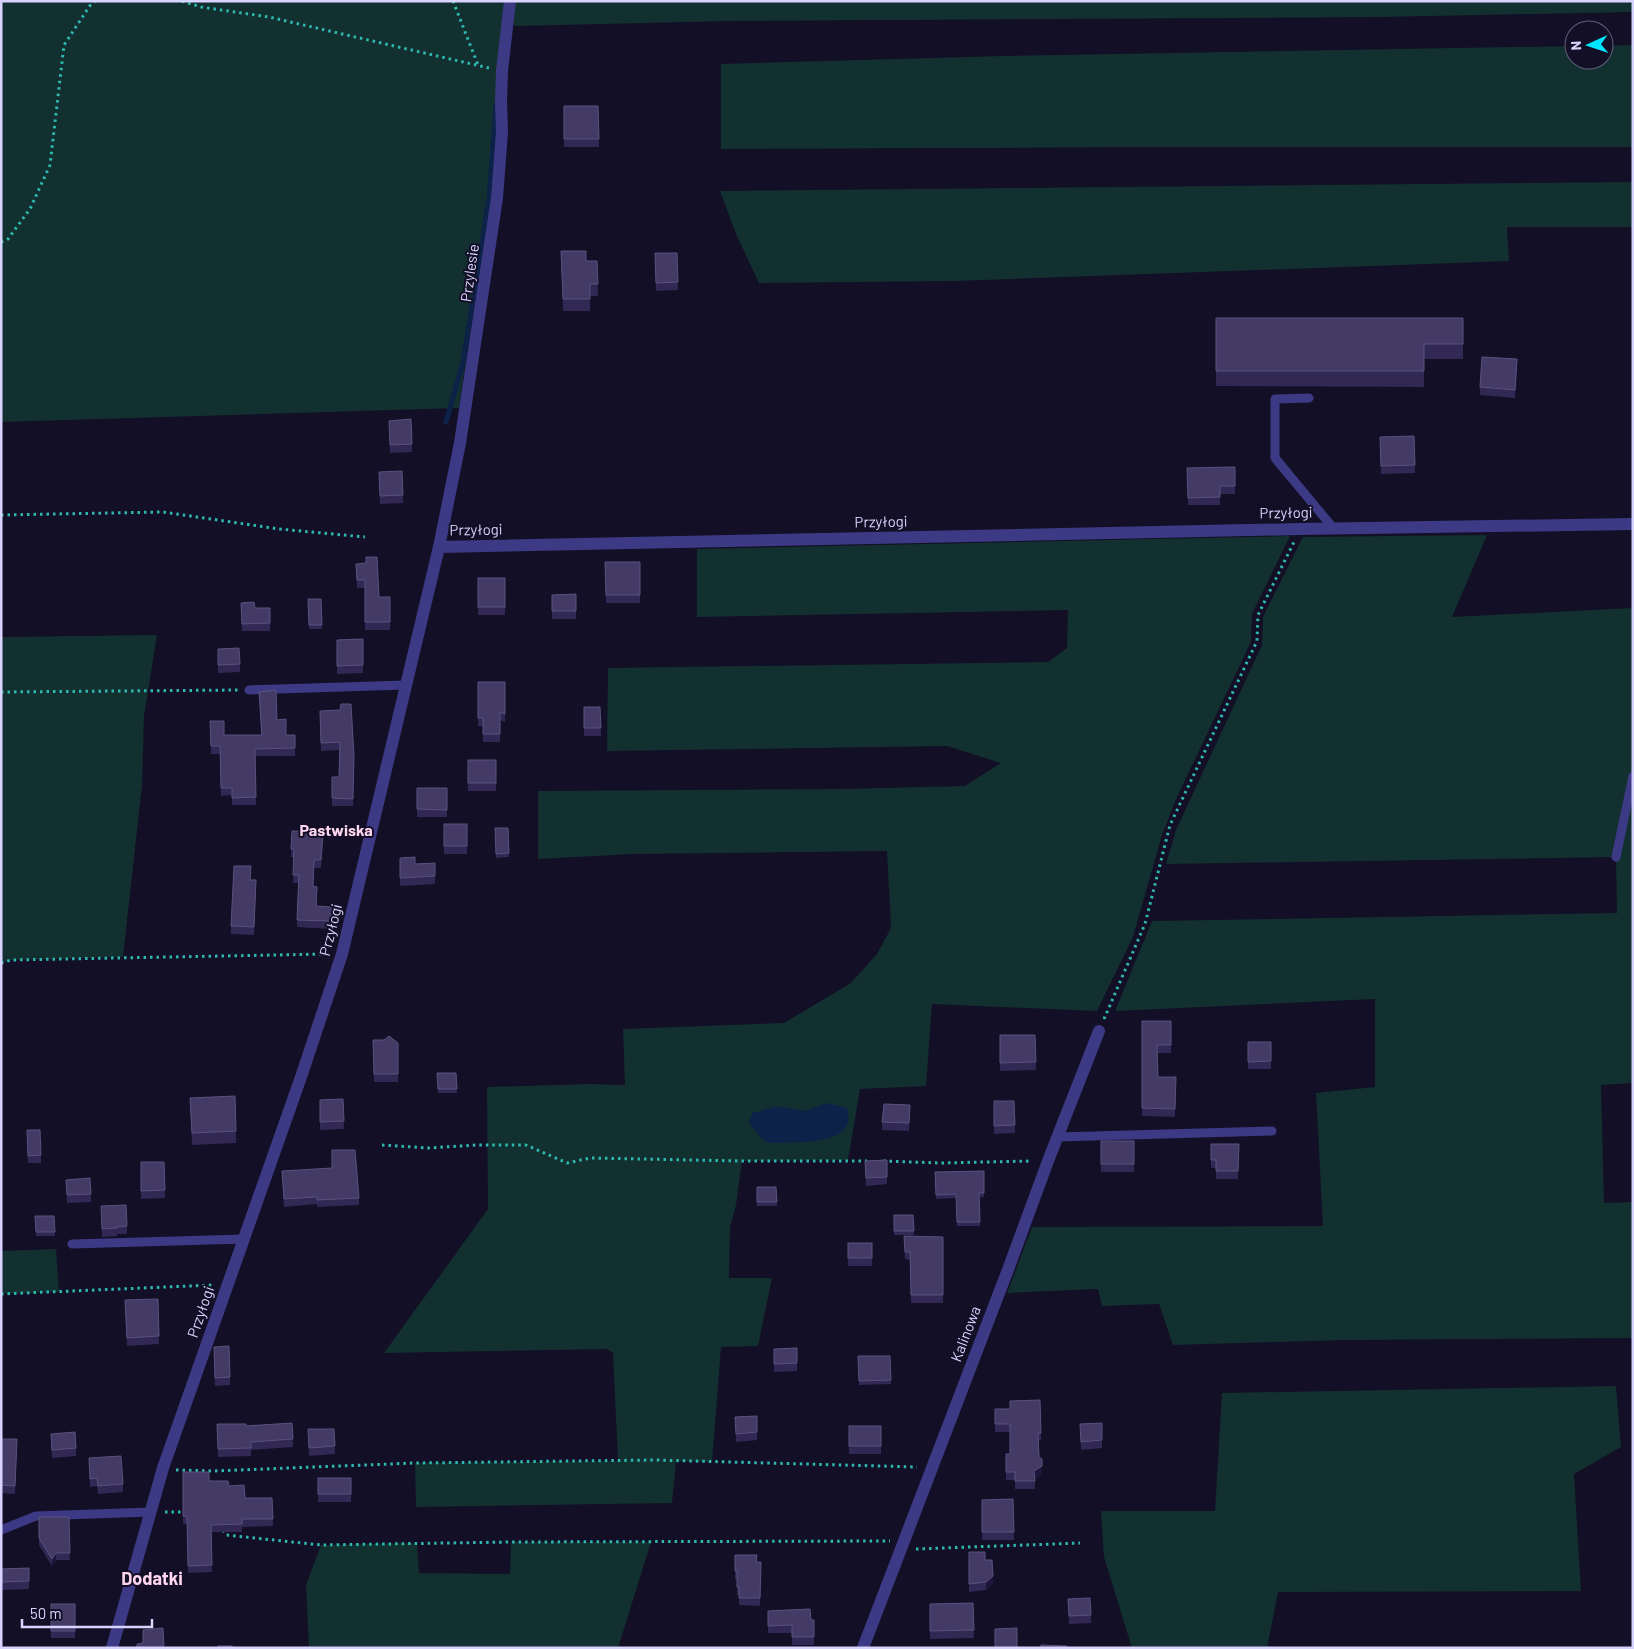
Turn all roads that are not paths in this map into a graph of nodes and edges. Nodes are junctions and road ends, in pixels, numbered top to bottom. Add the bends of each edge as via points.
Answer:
1 (510, 1) edge
2 (1309, 398) dead end
3 (1633, 524) edge
4 (1334, 529) junction
5 (439, 547) junction
6 (406, 685) junction
7 (249, 690) road end
8 (1633, 776) edge
9 (1616, 857) dead end
10 (1099, 1031) road end
11 (1272, 1131) dead end
12 (1057, 1137) junction
13 (244, 1239) junction
14 (72, 1244) dead end
15 (151, 1512) junction
16 (1, 1530) edge
17 (112, 1648) edge
18 (863, 1648) edge

1 - 5 street, Przylesie via 502,71 502,132 496,198 460,444
2 - 4 lane via 1275,399 1275,458
3 - 4 street, Przyłogi
4 - 5 street, Przyłogi
5 - 6 street, Przyłogi
6 - 7 lane
6 - 13 street, Przyłogi via 342,954
8 - 9 lane
10 - 12 street, Kalinowa
11 - 12 lane
12 - 18 street, Kalinowa
13 - 14 lane
13 - 15 street, Przyłogi via 163,1468
15 - 16 lane via 36,1516
15 - 17 street, Przyłogi

